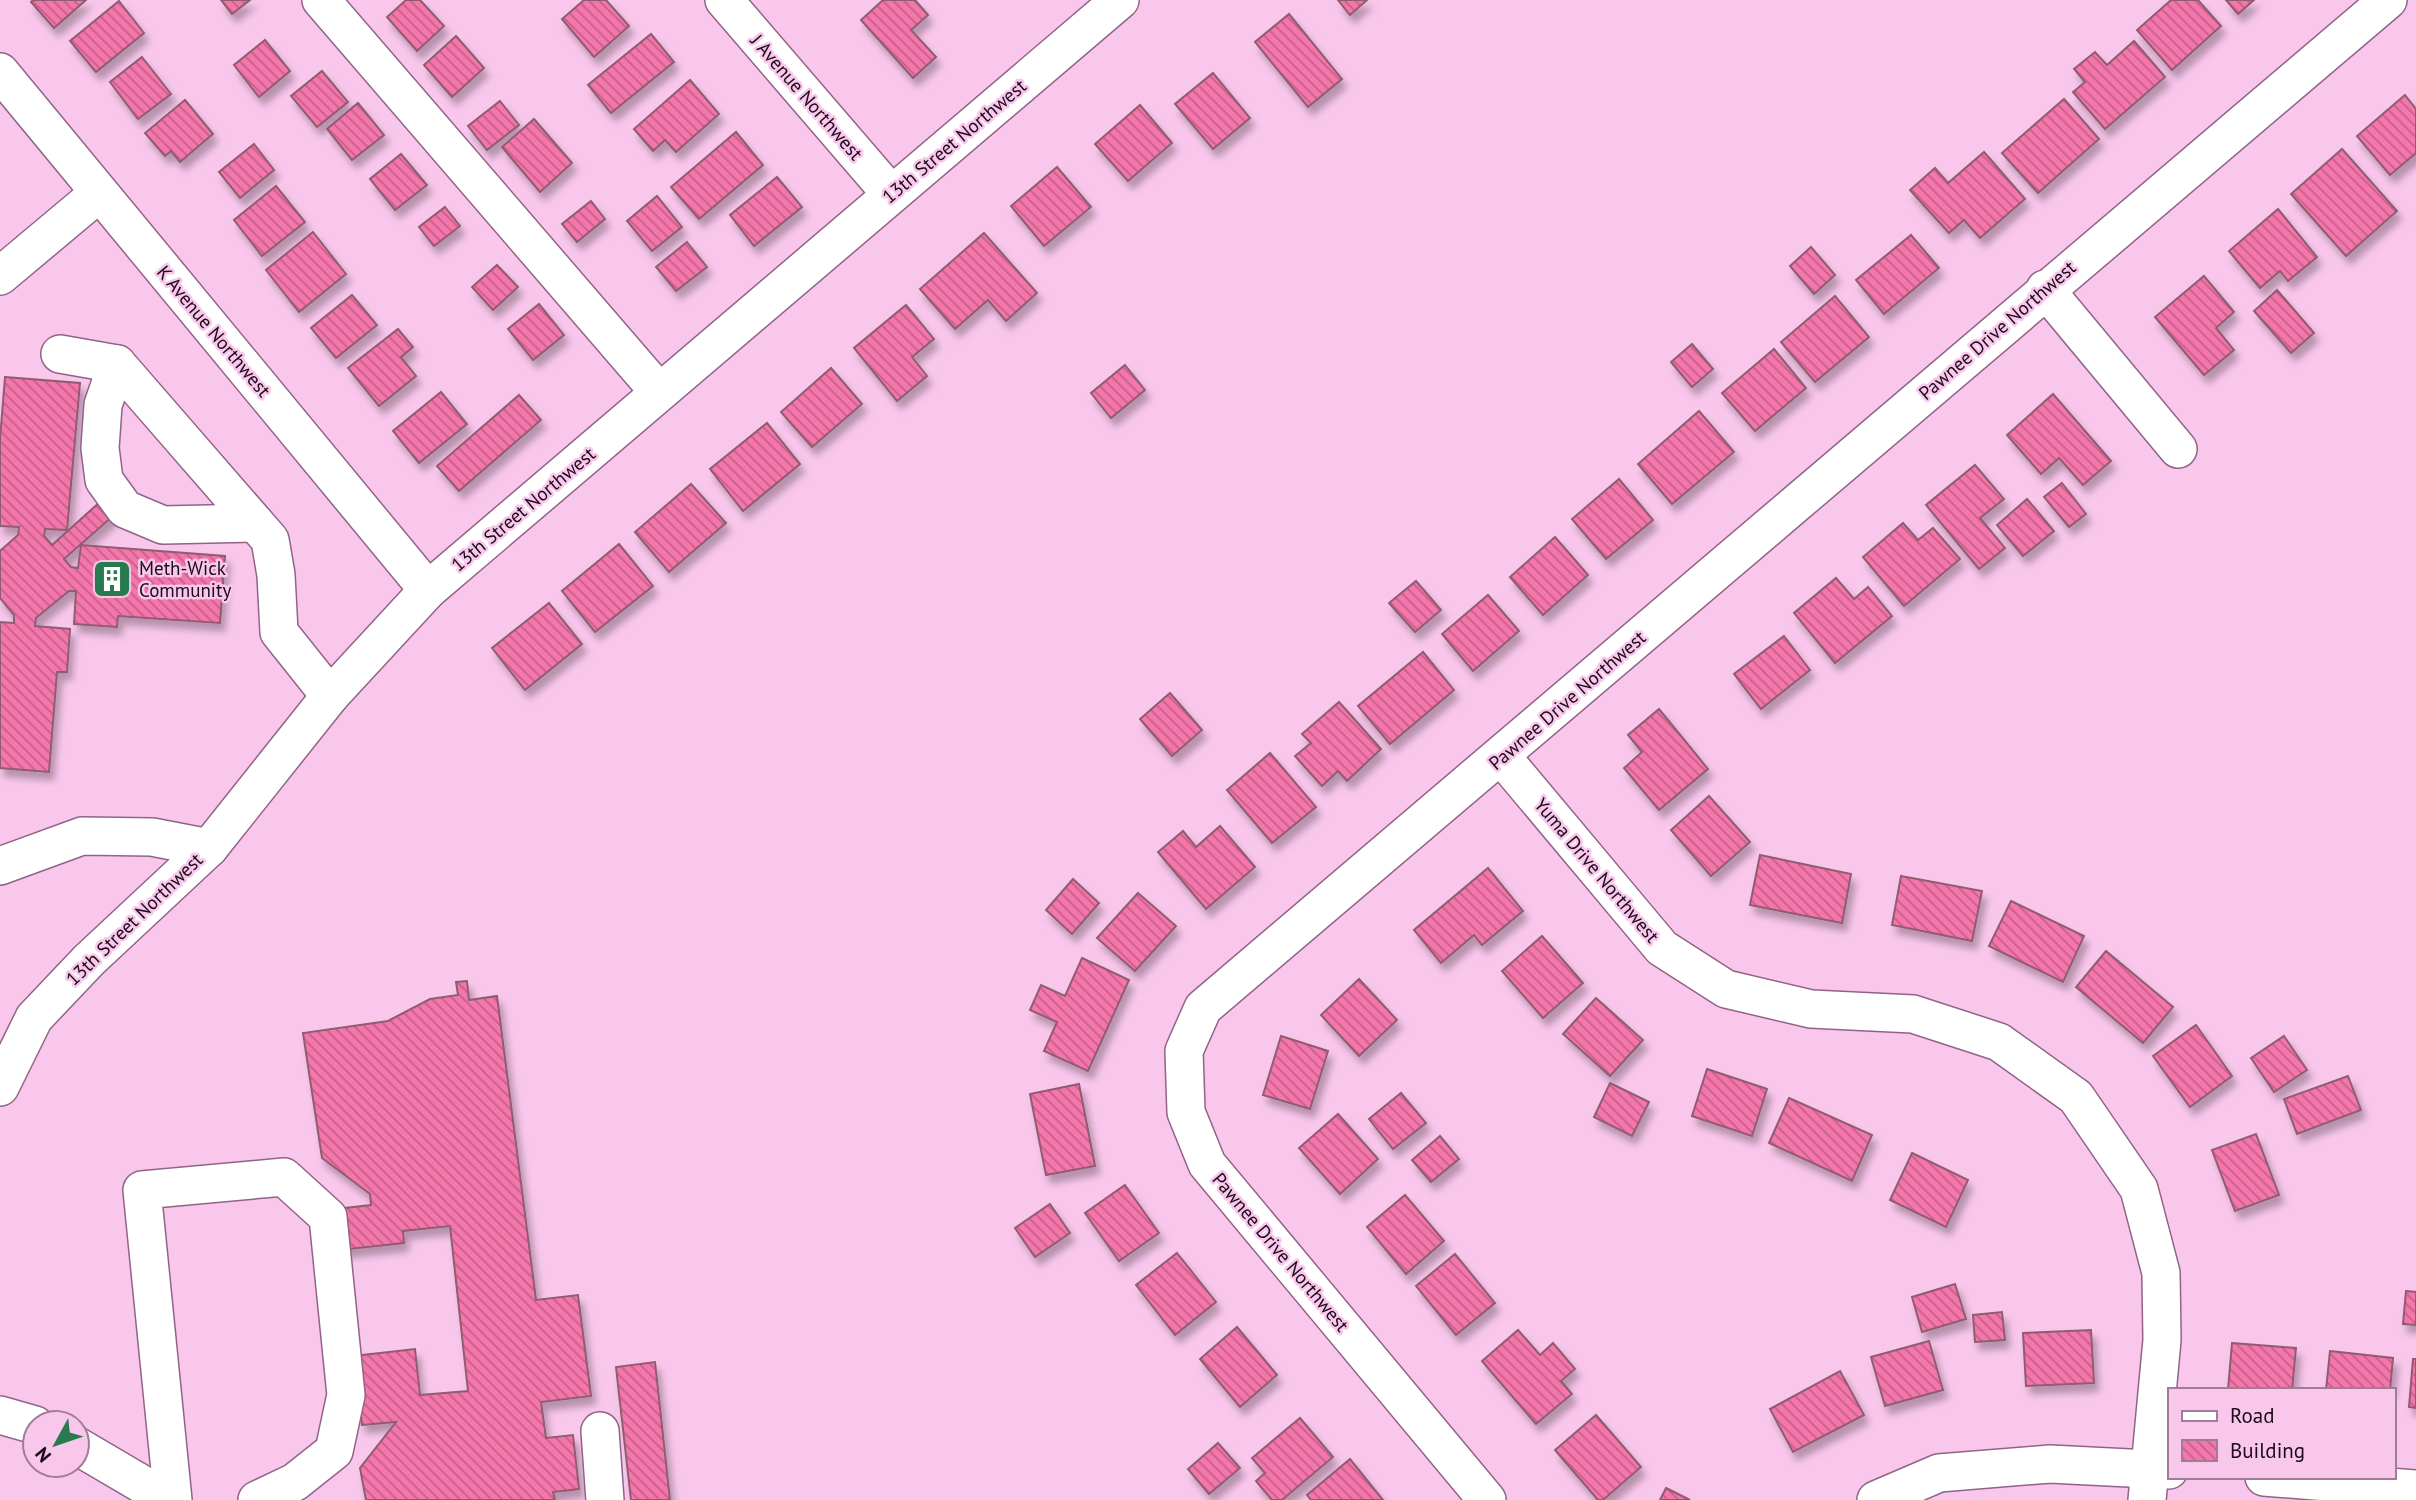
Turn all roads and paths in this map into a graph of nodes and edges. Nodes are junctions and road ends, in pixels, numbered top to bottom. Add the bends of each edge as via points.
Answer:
1 (321, 0) edge
2 (723, 0) edge
3 (2388, 0) edge
4 (1117, 1) edge
5 (0, 72) edge
6 (99, 193) junction
7 (891, 194) junction
8 (0, 276) edge
9 (2045, 289) junction
10 (60, 354) dead end
11 (117, 364) junction
12 (659, 393) junction
13 (2178, 449) dead end
14 (255, 523) junction
15 (428, 590) junction
16 (330, 696) junction
17 (1502, 757) junction
18 (209, 848) junction
19 (0, 866) edge
20 (0, 1087) edge
21 (0, 1415) edge
22 (21, 1421) edge
23 (600, 1430) dead end
24 (91, 1454) edge
25 (2155, 1479) edge
26 (2289, 1479) edge
27 (2416, 1489) edge
28 (171, 1500) edge
29 (257, 1500) edge
30 (605, 1500) edge
31 (1488, 1500) edge
32 (1876, 1500) edge

1 - 12 street
2 - 7 street, J Avenue Northwest
3 - 9 street, Pawnee Drive Northwest
4 - 7 street, 13th Street Northwest
5 - 6 street, K Avenue Northwest
6 - 8 street
6 - 15 street, K Avenue Northwest
7 - 12 street, 13th Street Northwest
9 - 13 street
9 - 17 street, Pawnee Drive Northwest
10 - 11 street
11 - 14 street
11 - 14 street via 103,405 100,448 104,480 125,509 163,525
12 - 15 street, 13th Street Northwest
14 - 16 street via 270,540 279,632
15 - 16 street, 13th Street Northwest
16 - 18 street, 13th Street Northwest
17 - 25 street, Yuma Drive Northwest via 1662,948 1726,989 1811,1009 1913,1014 1998,1042 2076,1097 2139,1189 2161,1273
17 - 31 street, Pawnee Drive Northwest via 1203,1009 1184,1051 1185,1112 1207,1164
18 - 19 street via 152,837 82,836
18 - 20 street, 13th Street Northwest via 34,1018
21 - 22 street
23 - 30 street
24 - 28 street
25 - 32 street via 2050,1464 1939,1473
26 - 27 street
28 - 29 street via 142,1190 284,1177 328,1217 346,1395 334,1451 295,1482

